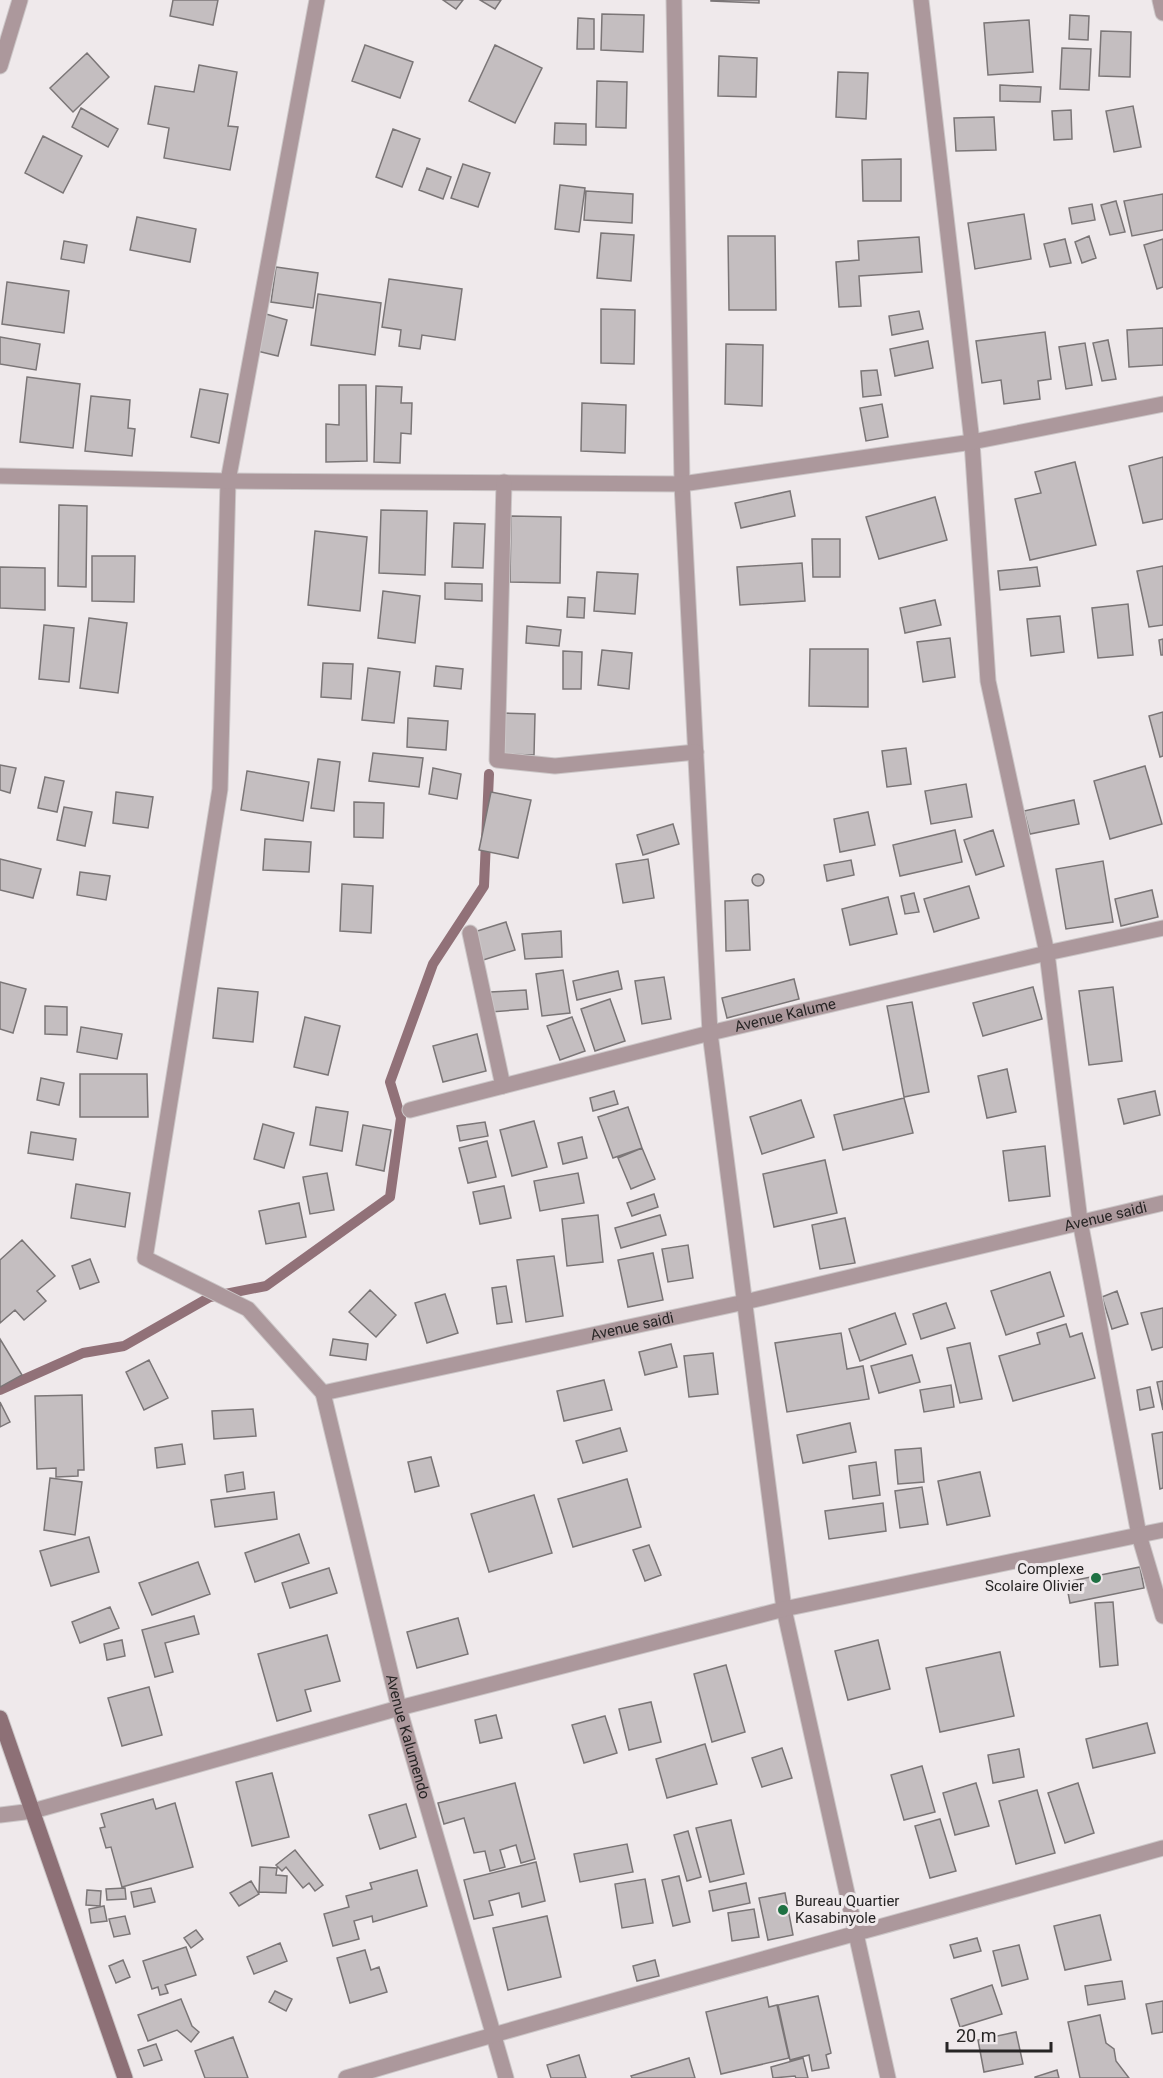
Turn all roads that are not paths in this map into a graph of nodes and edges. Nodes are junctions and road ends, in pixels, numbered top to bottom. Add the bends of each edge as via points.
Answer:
1 (20, 0) edge
2 (317, 0) edge
3 (674, 0) edge
4 (921, 0) edge
5 (1160, 0) edge
6 (1163, 13) edge
7 (0, 66) edge
8 (1163, 404) edge
9 (972, 442) junction
10 (0, 476) edge
11 (228, 481) junction
12 (504, 482) junction
13 (682, 484) junction
14 (696, 752) junction
15 (1163, 928) edge
16 (470, 933) dead end
17 (1047, 953) junction
18 (710, 1033) junction
19 (503, 1086) junction
20 (410, 1110) dead end
21 (1163, 1203) edge
22 (1080, 1221) junction
23 (745, 1302) junction
24 (323, 1393) junction
25 (1163, 1530) edge
26 (1139, 1535) junction
27 (784, 1609) junction
28 (1163, 1616) edge
29 (399, 1708) junction
30 (0, 1718) edge
31 (33, 1811) junction
32 (0, 1815) edge
33 (1163, 1848) edge
34 (857, 1935) junction
35 (494, 2034) junction
36 (125, 2078) edge
37 (346, 2078) edge
38 (506, 2078) edge
39 (888, 2078) edge

1 - 7 street
2 - 11 street
3 - 13 street
4 - 9 street
5 - 6 street
8 - 9 street
9 - 13 street
9 - 17 street via 988,681
10 - 11 street
11 - 12 street
11 - 24 street via 220,789 145,1258 248,1309
12 - 13 street
12 - 14 street via 497,760 555,766
13 - 14 street
14 - 18 street
15 - 17 street, Avenue Kalume
16 - 19 street
17 - 18 street, Avenue Kalume
17 - 22 street
18 - 19 street, Avenue Kalume
18 - 23 street
19 - 20 street, Avenue Kalume
21 - 22 street, Avenue saidi
22 - 23 street, Avenue saidi
22 - 26 street
23 - 24 street, Avenue saidi
23 - 27 street
24 - 29 street, Avenue Kalumendo
25 - 26 street
26 - 27 street
26 - 28 street
27 - 29 street
27 - 34 street
29 - 31 street
29 - 35 street, Avenue Kalumendo
30 - 31 street
31 - 32 street
31 - 36 street
33 - 34 street
34 - 35 street
34 - 39 street
35 - 37 street
35 - 38 street, Avenue Kalumendo

